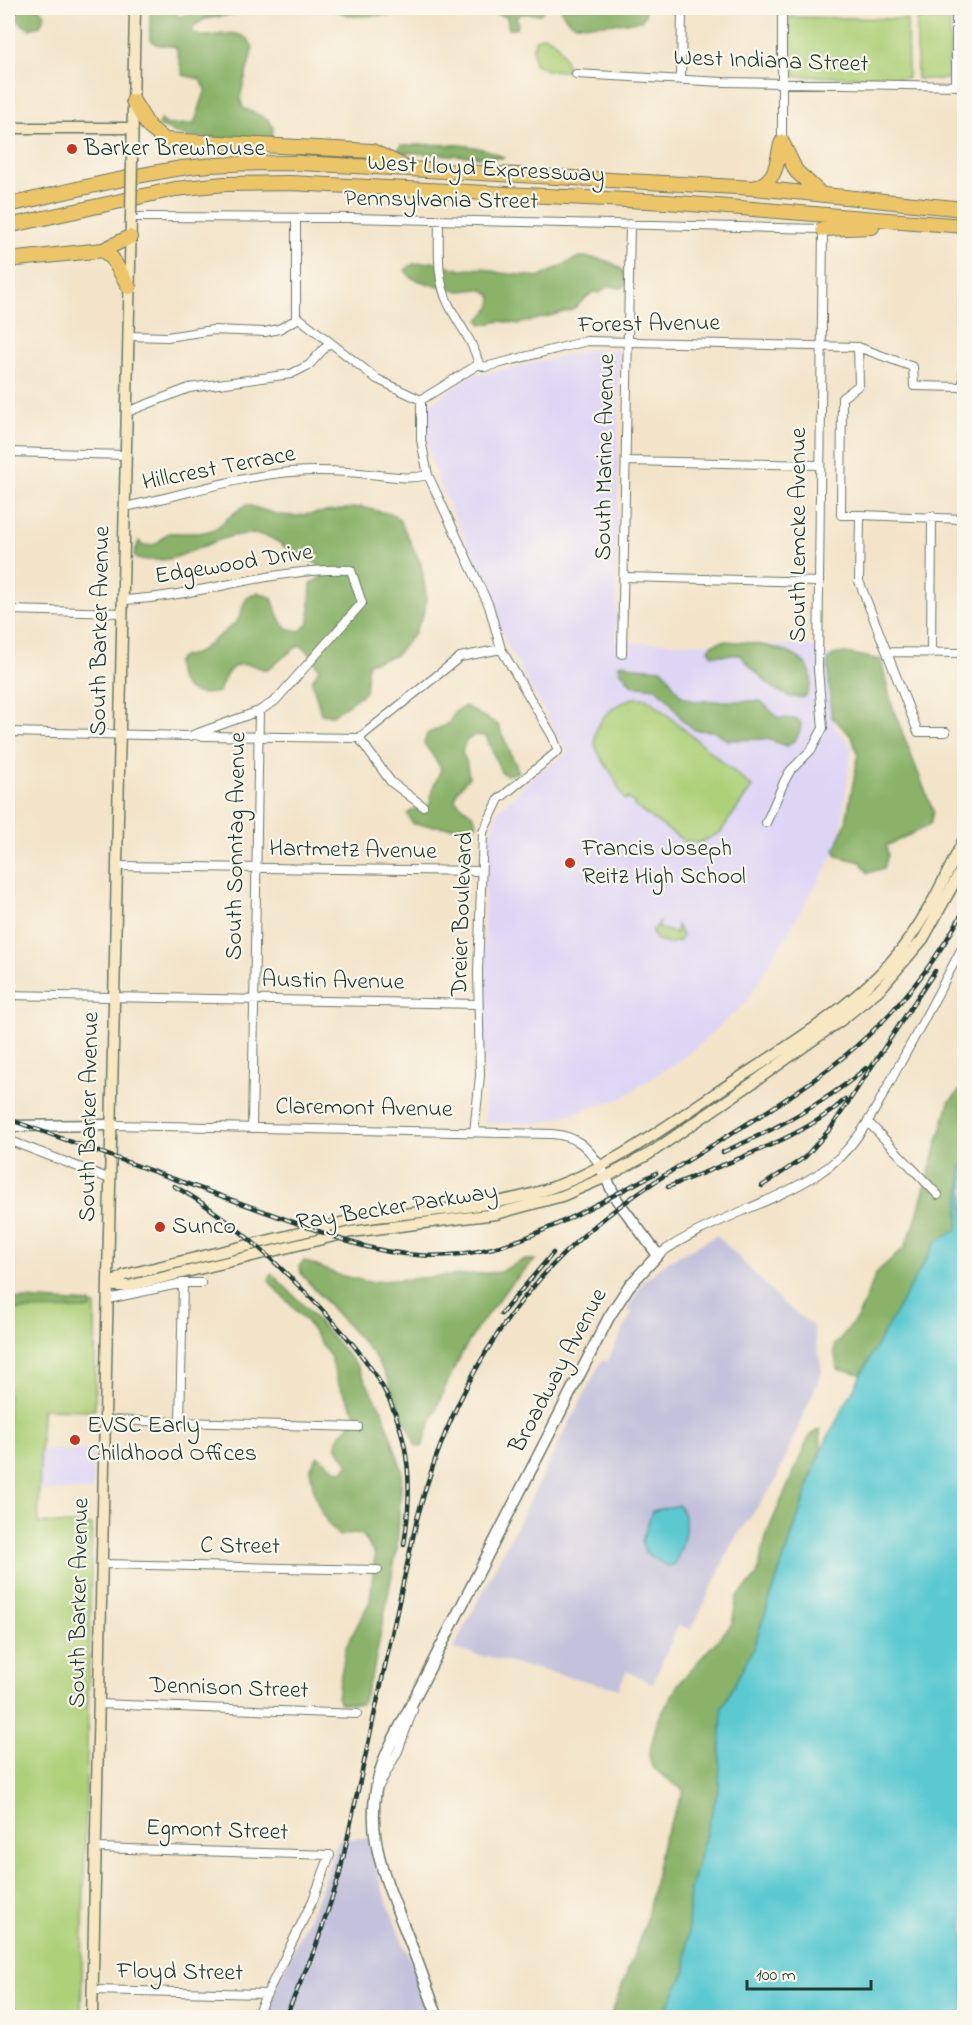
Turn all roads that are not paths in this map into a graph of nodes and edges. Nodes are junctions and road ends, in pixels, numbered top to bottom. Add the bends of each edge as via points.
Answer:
1 (135, 8) edge
2 (682, 8) edge
3 (782, 8) edge
4 (956, 8) edge
5 (576, 74) dead end
6 (681, 79) junction
7 (782, 82) junction
8 (960, 86) edge
9 (133, 101) junction
10 (8, 128) edge
11 (132, 128) junction
12 (782, 142) junction
13 (405, 168) junction
14 (755, 188) junction
15 (822, 195) junction
16 (8, 205) edge
17 (964, 209) edge
18 (131, 217) junction
19 (296, 218) junction
20 (439, 221) junction
21 (630, 224) junction
22 (910, 224) junction
23 (8, 226) edge
24 (964, 226) edge
25 (823, 229) junction
26 (130, 237) junction
27 (104, 250) junction
28 (8, 260) edge
29 (129, 287) junction
30 (296, 319) junction
31 (128, 336) junction
32 (626, 341) junction
33 (330, 342) junction
34 (820, 345) junction
35 (858, 347) junction
36 (479, 364) junction
37 (964, 364) edge
38 (421, 400) junction
39 (127, 412) junction
40 (8, 452) edge
41 (126, 455) junction
42 (627, 460) junction
43 (819, 465) junction
44 (428, 475) junction
45 (125, 507) junction
46 (860, 515) junction
47 (932, 516) junction
48 (964, 519) edge
49 (351, 572) joint
50 (624, 577) junction
51 (818, 582) junction
52 (123, 600) junction
53 (8, 610) edge
54 (122, 613) junction
55 (501, 649) junction
56 (887, 652) junction
57 (932, 652) junction
58 (964, 653) edge
59 (622, 654) dead end
60 (259, 711) junction
61 (8, 732) edge
62 (946, 732) dead end
63 (120, 735) junction
64 (190, 736) junction
65 (258, 736) junction
66 (359, 738) junction
67 (423, 806) dead end
68 (766, 824) dead end
69 (964, 838) edge
70 (964, 864) edge
71 (117, 866) junction
72 (256, 868) junction
73 (480, 871) junction
74 (964, 944) edge
75 (8, 995) edge
76 (114, 996) junction
77 (253, 1000) junction
78 (478, 1004) junction
79 (868, 1122) junction
80 (111, 1125) junction
81 (8, 1126) edge
82 (252, 1128) junction
83 (474, 1132) junction
84 (8, 1140) edge
85 (603, 1172) junction
86 (110, 1179) junction
87 (938, 1195) dead end
88 (658, 1255) junction
89 (183, 1283) junction
90 (201, 1283) dead end
91 (108, 1286) junction
92 (108, 1299) junction
93 (105, 1420) junction
94 (180, 1423) junction
95 (358, 1427) dead end
96 (102, 1564) junction
97 (378, 1570) dead end
98 (99, 1704) junction
99 (357, 1714) dead end
100 (96, 1848) junction
101 (93, 1990) junction
102 (267, 1994) junction
103 (92, 2018) edge
104 (255, 2018) edge
105 (438, 2018) edge

1 - 9 main road, South Barker Avenue
2 - 6 street
3 - 7 street
4 - 8 street
5 - 6 street, West Indiana Street
6 - 7 street, West Indiana Street
7 - 8 street, West Indiana Street
7 - 12 street
9 - 11 main road, South Barker Avenue
9 - 13 highway via 149,127 165,140 372,151
10 - 11 main road
11 - 18 main road, South Barker Avenue, bridge
12 - 14 highway via 774,174
12 - 15 highway via 796,171
13 - 14 highway, West Lloyd Expressway
13 - 16 highway, West Lloyd Expressway via 219,164 117,179
14 - 15 highway, West Lloyd Expressway
15 - 17 highway, West Lloyd Expressway
18 - 19 street, Pennsylvania Street
18 - 26 main road, South Barker Avenue
19 - 20 street, Pennsylvania Street
19 - 30 street
20 - 21 street, Pennsylvania Street
20 - 36 street via 443,290 469,336
21 - 25 street, Pennsylvania Street
21 - 32 street, South Marine Avenue
22 - 23 highway, West Lloyd Expressway via 666,202 289,183 175,189
22 - 24 highway, West Lloyd Expressway
22 - 25 highway
25 - 34 street, South Lemcke Avenue
26 - 27 highway
26 - 29 main road, South Barker Avenue
27 - 28 highway
27 - 29 highway
29 - 31 main road, South Barker Avenue
30 - 31 street via 265,332 213,330 167,337
30 - 33 street
31 - 39 main road, South Barker Avenue
32 - 34 street, Forest Avenue
32 - 36 street, Forest Avenue via 587,341 485,367
32 - 42 street, South Marine Avenue
33 - 38 street via 377,379
33 - 39 street via 309,364 291,374 189,388
34 - 35 street, Forest Avenue
34 - 43 street, South Lemcke Avenue
35 - 37 street, Forest Avenue via 913,367 914,386 963,387
35 - 46 street via 859,385 842,398 841,515
36 - 38 street, Forest Avenue
38 - 44 street, Dreier Boulevard via 420,440
39 - 41 main road, South Barker Avenue
40 - 41 street, Hillcrest Terrace
41 - 45 main road, South Barker Avenue
42 - 43 street
42 - 50 street, South Marine Avenue
43 - 51 street, South Lemcke Avenue
44 - 45 street, Hillcrest Terrace via 410,480 346,471 290,472 203,486
44 - 55 street, Dreier Boulevard via 489,606
45 - 52 main road, South Barker Avenue
46 - 47 street
46 - 56 street via 859,581
47 - 48 street
47 - 57 street
49 - 52 street, Edgewood Drive via 296,571 180,594
49 - 60 street, South Sonntag Avenue via 362,603 285,693
50 - 51 street
50 - 59 street, South Marine Avenue
51 - 68 street, South Lemcke Avenue via 823,728 812,749 787,777
52 - 54 main road, South Barker Avenue
53 - 54 street
54 - 63 main road, South Barker Avenue
55 - 66 street via 460,657
55 - 73 street, Dreier Boulevard via 558,751 510,788 491,812 483,832
56 - 57 street
56 - 62 street via 918,732
57 - 58 street
60 - 64 street
60 - 65 street, South Sonntag Avenue
61 - 63 street
63 - 64 street
63 - 71 main road, South Barker Avenue
64 - 65 street
65 - 66 street
65 - 72 street, South Sonntag Avenue
66 - 67 street via 391,782
69 - 85 main road, Ray Becker Parkway via 924,918 873,979
70 - 85 main road, Ray Becker Parkway via 923,939 897,972 862,1004 649,1154
71 - 72 street, Hartmetz Avenue
71 - 76 main road, South Barker Avenue
72 - 73 street, Hartmetz Avenue
72 - 77 street, South Sonntag Avenue
73 - 78 street, Dreier Boulevard
74 - 79 street, Broadway Avenue
75 - 76 street, Austin Avenue
76 - 77 street, Austin Avenue
76 - 80 main road, South Barker Avenue
77 - 78 street, Austin Avenue
77 - 82 street, South Sonntag Avenue
78 - 83 street, Dreier Boulevard via 480,1076
79 - 87 street
79 - 88 street, Broadway Avenue via 849,1147 818,1174
80 - 81 street, Claremont Avenue
80 - 82 street, Claremont Avenue
80 - 86 main road, South Barker Avenue
82 - 83 street, Claremont Avenue
83 - 85 street, Claremont Avenue via 568,1135 584,1143
84 - 86 street
85 - 88 street, Claremont Avenue via 617,1200
85 - 91 main road, Ray Becker Parkway via 562,1196 496,1214 351,1232 128,1286
86 - 91 main road, South Barker Avenue
88 - 105 street, Broadway Avenue via 629,1286 609,1317 384,1759 375,1794 377,1857
89 - 90 street
89 - 92 street
89 - 94 street
91 - 92 main road, South Barker Avenue
92 - 93 main road, South Barker Avenue
93 - 94 street
93 - 96 main road, South Barker Avenue
94 - 95 street
96 - 97 street, C Street
96 - 98 main road, South Barker Avenue
98 - 99 street, Dennison Street
98 - 100 main road, South Barker Avenue
100 - 101 main road, South Barker Avenue
100 - 102 street, Egmont Street via 330,1855 313,1900
101 - 102 street, Floyd Street
101 - 103 main road, South Barker Avenue
102 - 104 street

